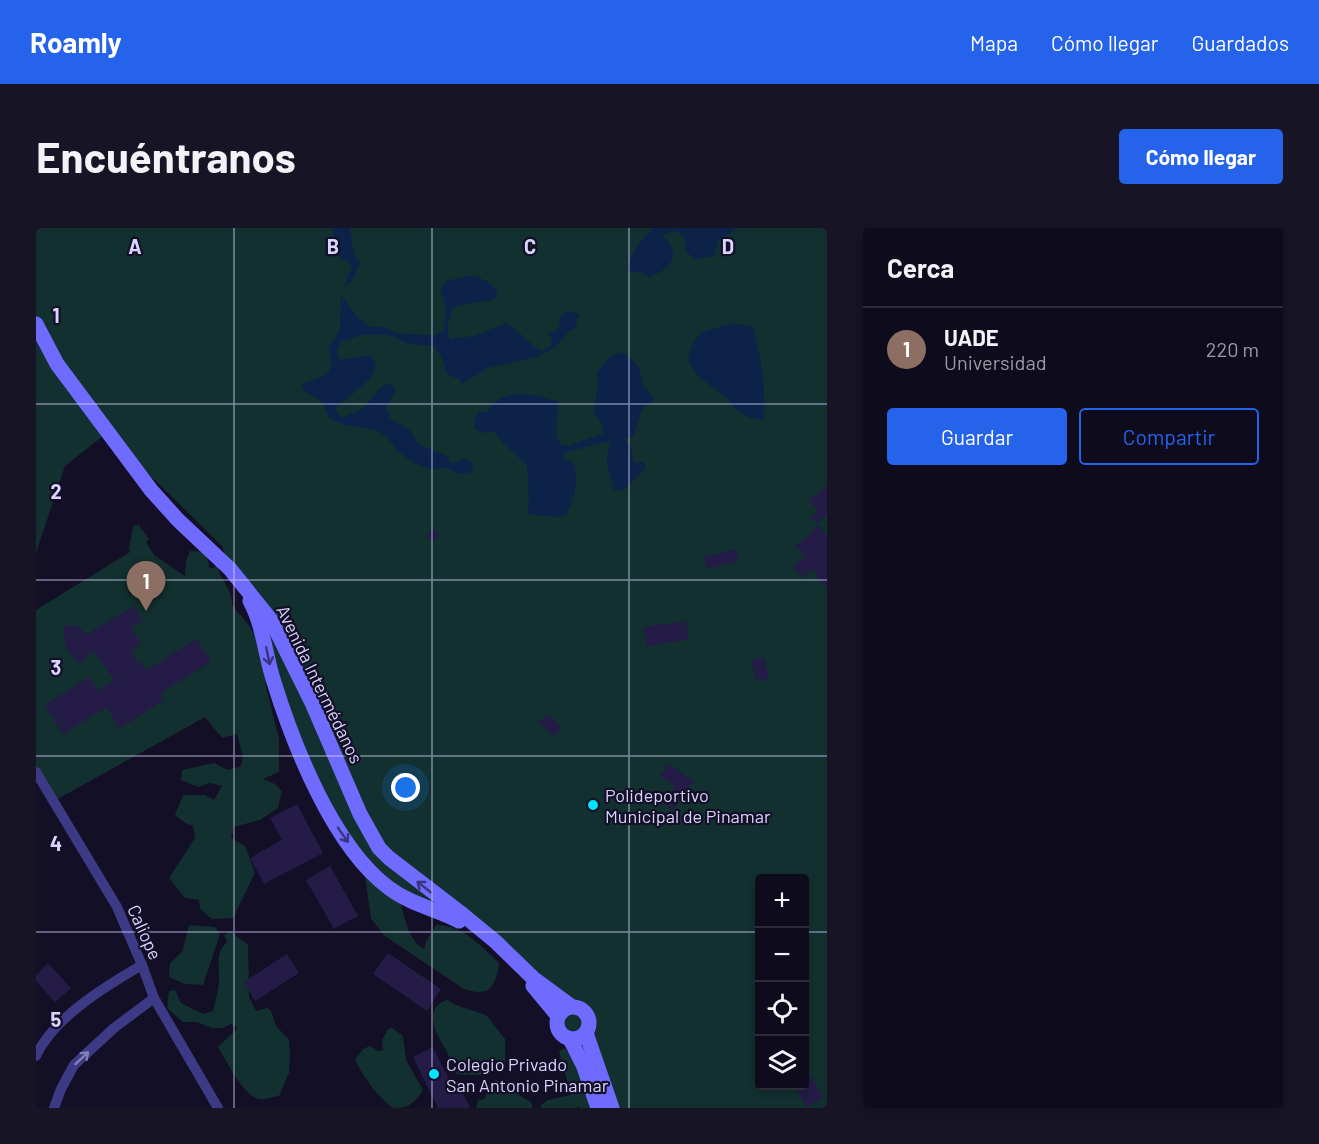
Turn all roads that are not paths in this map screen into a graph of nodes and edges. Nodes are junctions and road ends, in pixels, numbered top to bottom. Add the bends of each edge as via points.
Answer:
1 (36, 324) edge
2 (36, 347) edge
3 (36, 771) edge
4 (142, 965) junction
5 (154, 998) junction
6 (571, 1006) junction
7 (558, 1016) junction
8 (586, 1033) junction
9 (570, 1039) junction
10 (37, 1048) edge
11 (54, 1108) edge
12 (218, 1108) edge
13 (598, 1108) edge
14 (612, 1108) edge

6 -> 1 main road, Avenida Intermédanos via 379,848 271,620 230,569 149,488 57,364
2 -> 7 main road, Avenida Intermédanos via 147,490 228,571 250,601 266,644 273,678 310,777 328,813 363,862 389,889 473,930 530,982
3 - 4 street, Caliope via 117,907
4 - 5 street, Caliope
4 - 10 street via 84,1003
11 -> 5 street via 74,1065
5 - 12 street, Caliope
6 - 7 main road
6 - 8 main road via 588,1016
7 - 9 main road via 557,1028
8 - 9 main road
8 - 14 main road
9 - 13 main road

